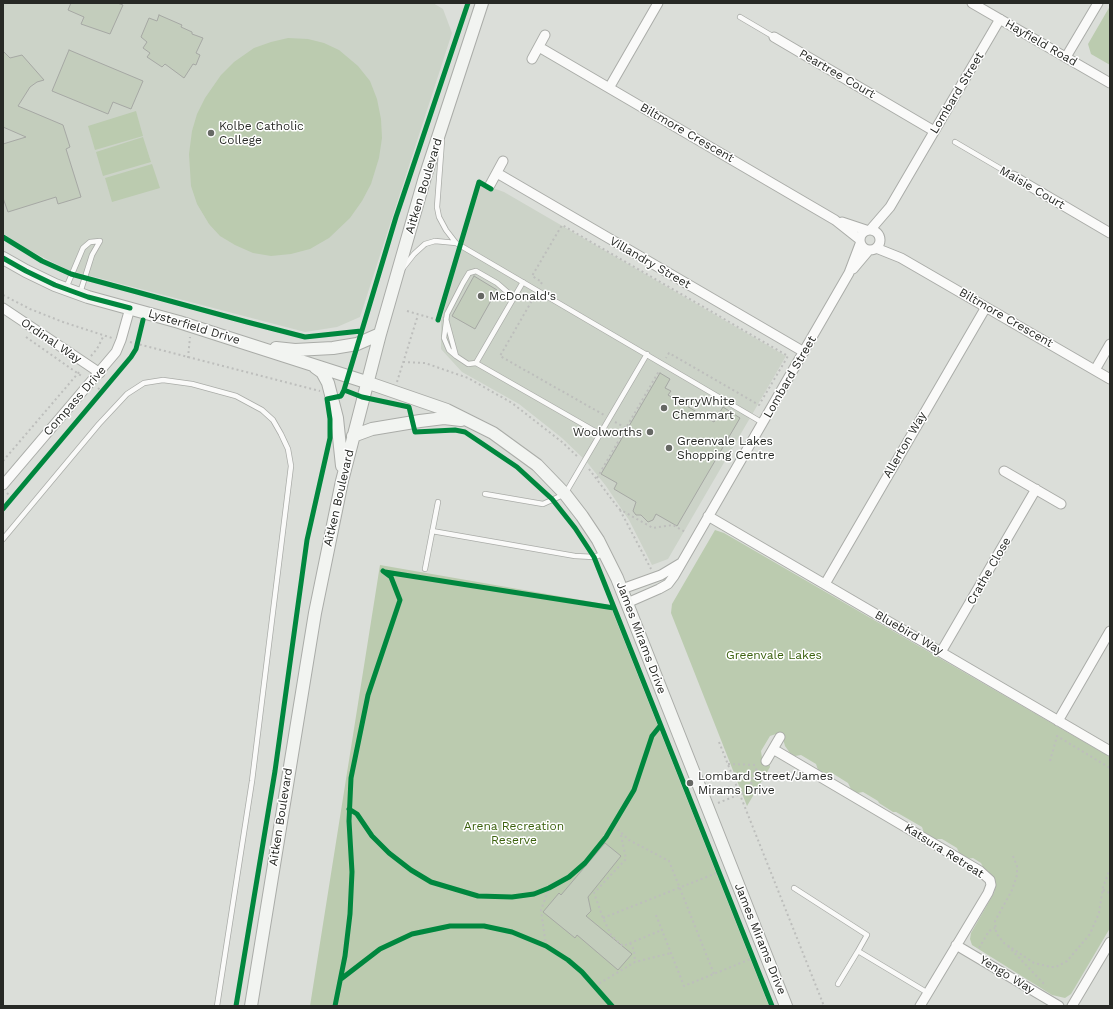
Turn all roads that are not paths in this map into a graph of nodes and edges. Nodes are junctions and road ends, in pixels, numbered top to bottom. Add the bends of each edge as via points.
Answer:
1 (482, 3) edge
2 (658, 3) edge
3 (972, 3) edge
4 (1098, 3) edge
5 (740, 17) dead end
6 (1000, 19) junction
7 (545, 35) dead end
8 (774, 37) joint
9 (539, 47) junction
10 (1066, 57) junction
11 (532, 59) dead end
12 (1110, 83) edge
13 (609, 88) junction
14 (444, 121) junction
15 (934, 131) junction
16 (955, 142) dead end
17 (504, 161) dead end
18 (496, 173) junction
19 (1013, 176) joint
20 (490, 185) dead end
21 (890, 207) junction
22 (835, 220) junction
23 (868, 230) junction
24 (1110, 233) edge
25 (880, 237) junction
26 (860, 242) junction
27 (456, 243) junction
28 (873, 249) junction
29 (3, 258) edge
30 (901, 258) junction
31 (850, 273) junction
32 (396, 277) junction
33 (523, 282) junction
34 (66, 289) junction
35 (80, 294) junction
36 (513, 297) junction
37 (986, 307) junction
38 (3, 308) edge
39 (130, 308) junction
40 (380, 334) junction
41 (243, 342) junction
42 (1110, 344) edge
43 (804, 352) junction
44 (647, 354) junction
45 (476, 363) junction
46 (309, 364) junction
47 (1095, 370) junction
48 (100, 373) junction
49 (1110, 379) edge
50 (366, 382) junction
51 (472, 421) junction
52 (763, 423) junction
53 (600, 434) junction
54 (353, 436) junction
55 (1004, 471) dead end
56 (5, 479) edge
57 (342, 481) junction
58 (1036, 489) junction
59 (486, 494) dead end
60 (565, 494) junction
61 (438, 502) dead end
62 (1061, 504) dead end
63 (708, 516) junction
64 (432, 531) junction
65 (3, 539) edge
66 (605, 553) junction
67 (681, 563) junction
68 (425, 569) dead end
69 (825, 584) junction
70 (622, 589) junction
71 (627, 603) junction
72 (1110, 631) edge
73 (942, 652) junction
74 (1058, 721) junction
75 (780, 737) dead end
76 (773, 749) junction
77 (1110, 751) edge
78 (766, 761) dead end
79 (794, 888) dead end
80 (1110, 942) edge
81 (956, 945) junction
82 (858, 951) junction
83 (838, 984) dead end
84 (928, 993) junction
85 (217, 1006) edge
86 (251, 1006) edge
87 (786, 1006) edge
88 (920, 1006) edge
89 (1059, 1006) edge
90 (1072, 1006) edge

1 - 14 street, Aitken Boulevard
2 - 13 street
3 - 6 street, Hayfield Road
4 - 10 street
5 - 8 lane, Peartree Court
6 - 10 street, Hayfield Road
6 - 15 street, Lombard Street
7 - 9 street
8 - 15 street, Peartree Court
9 - 11 street
9 - 13 street, Biltmore Crescent
10 - 12 street, Hayfield Road
13 - 22 street, Biltmore Crescent
14 - 27 lane via 437,207 439,217
14 - 32 street, Aitken Boulevard
15 - 21 street, Lombard Street
16 - 19 lane, Maisie Court
17 - 18 street
18 - 20 street
18 - 43 street, Villandry Street
19 - 24 street, Maisie Court
21 - 23 street, Lombard Street
21 - 25 street, Lombard Street
22 - 23 street, Biltmore Crescent
22 - 26 street, Biltmore Crescent
23 - 25 street
23 - 26 street via 861,234
25 - 28 street
25 - 30 street, Biltmore Crescent
26 - 28 street via 864,248
26 - 31 street, Lombard Street
27 - 32 lane via 435,241 425,244
27 - 33 lane
28 - 30 street, Biltmore Crescent
28 - 31 street, Lombard Street
29 - 34 street, Lysterfield Drive via 26,272
30 - 37 street, Biltmore Crescent
31 - 43 street, Lombard Street
32 - 40 street, Aitken Boulevard
33 - 36 lane
33 - 44 lane
34 - 35 street, Lysterfield Drive
34 - 35 lane via 80,251 90,242 100,241 92,255
35 - 39 street, Lysterfield Drive
36 - 45 lane
36 - 45 lane via 497,283 476,271 471,271 446,318 456,356 468,364
37 - 47 street, Biltmore Crescent
37 - 69 street, Allerton Way
38 - 48 street, Ordinal Way
39 - 41 street, Lysterfield Drive
39 - 48 street, Compass Drive via 122,340
40 - 41 street via 357,344 333,348 295,350
40 - 50 street, Aitken Boulevard
41 - 46 street, Lysterfield Drive
42 - 47 street
43 - 52 street, Lombard Street
44 - 52 lane
44 - 53 lane
45 - 53 lane
46 - 50 street, Lysterfield Drive
46 - 57 street via 325,376 329,399 337,418
47 - 49 street, Biltmore Crescent
48 - 56 street, Compass Drive
50 - 51 street, James Mirams Drive
50 - 54 street, Aitken Boulevard
51 - 54 street via 444,418 372,429
51 - 60 street, James Mirams Drive via 516,448
52 - 63 street, Lombard Street
53 - 60 lane
54 - 57 street, Aitken Boulevard
55 - 58 street
57 - 86 street, Aitken Boulevard via 315,613
58 - 62 street
58 - 73 street, Crathe Close
59 - 60 lane via 543,504
60 - 66 street, James Mirams Drive
61 - 64 lane
63 - 67 street, Lombard Street
63 - 69 street, Bluebird Way
64 - 66 lane via 575,556 594,557
64 - 68 lane
65 - 85 lane via 104,419 127,394 144,383 163,380 185,383 236,396 262,410 273,420 288,449 290,473 252,781
66 - 70 street, James Mirams Drive
67 - 70 street via 654,578
67 - 71 street, Lombard Street via 668,584
69 - 73 street, Bluebird Way
70 - 71 street, James Mirams Drive
71 - 87 street, James Mirams Drive
72 - 74 street
73 - 74 street, Bluebird Way
74 - 77 street, Bluebird Way
75 - 76 street
76 - 78 street
76 - 81 street, Katsura Retreat via 987,876 991,885 988,893
79 - 82 lane via 867,934
80 - 90 street
81 - 84 street, Katsura Retreat
81 - 89 street, Yengo Way
82 - 83 lane
82 - 84 lane
84 - 88 street, Katsura Retreat

